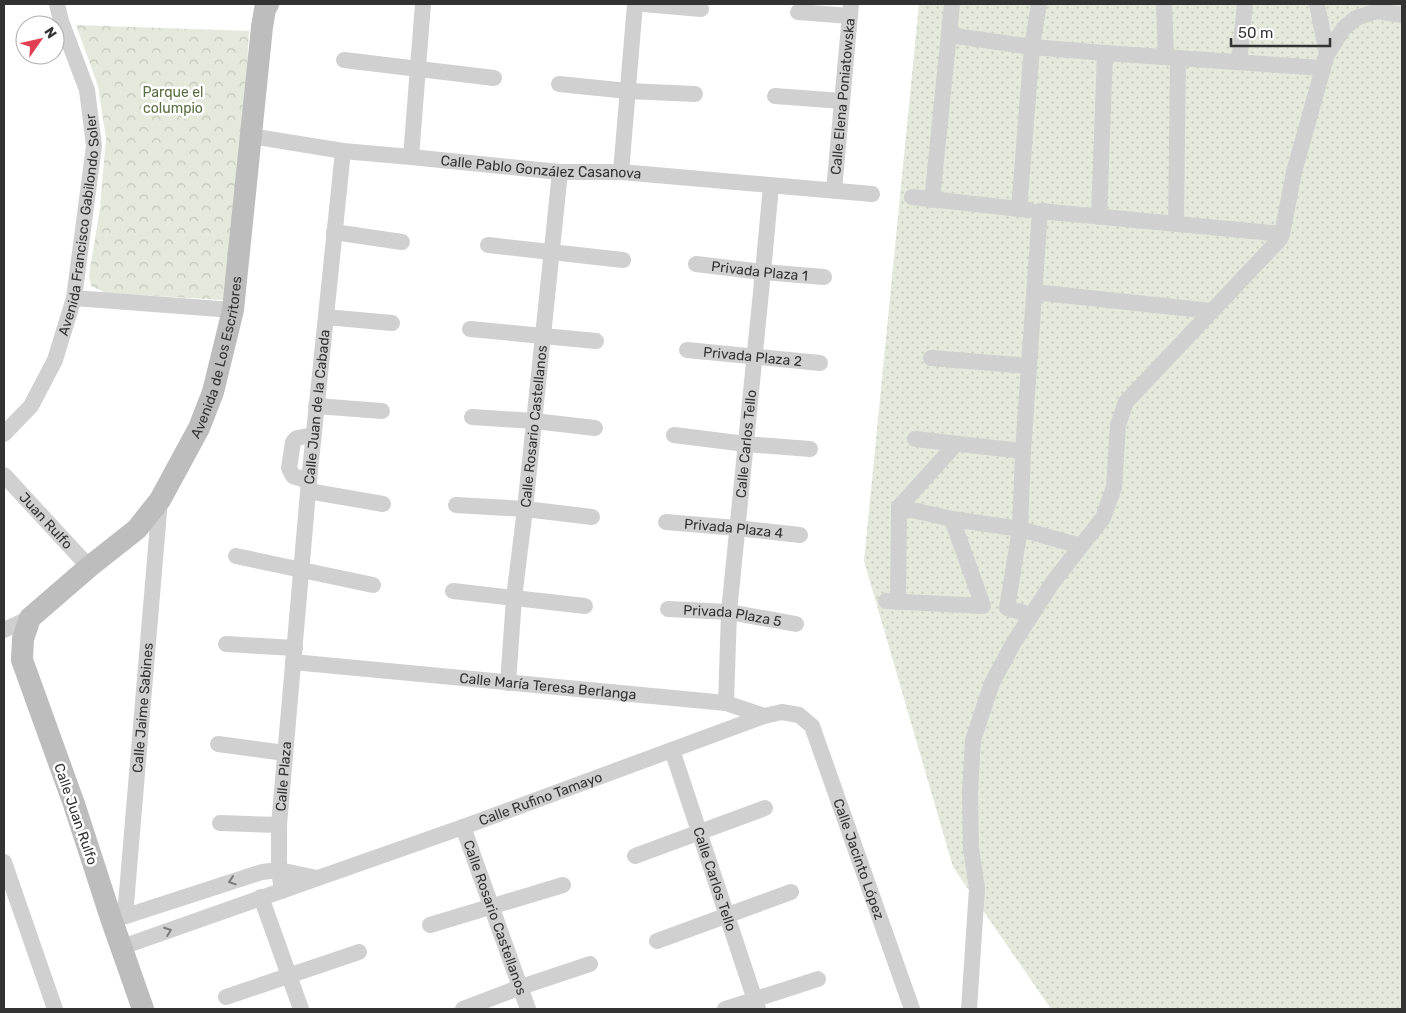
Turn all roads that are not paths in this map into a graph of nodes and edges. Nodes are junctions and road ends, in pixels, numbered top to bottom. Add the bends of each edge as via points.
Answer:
1 (57, 4) edge
2 (268, 4) edge
3 (423, 4) edge
4 (635, 4) edge
5 (643, 4) edge
6 (952, 4) edge
7 (1039, 4) edge
8 (1164, 4) edge
9 (1245, 4) edge
10 (1317, 4) edge
11 (701, 9) dead end
12 (850, 10) edge
13 (798, 12) dead end
14 (1402, 15) edge
15 (949, 35) junction
16 (1032, 47) junction
17 (1105, 53) junction
18 (1172, 58) junction
19 (344, 60) dead end
20 (1324, 61) junction
21 (1239, 62) junction
22 (418, 68) junction
23 (494, 78) dead end
24 (559, 84) dead end
25 (628, 91) junction
26 (695, 94) dead end
27 (776, 96) dead end
28 (842, 101) junction
29 (251, 136) junction
30 (343, 151) junction
31 (411, 157) junction
32 (560, 172) junction
33 (621, 172) junction
34 (771, 186) junction
35 (834, 190) junction
36 (872, 194) dead end
37 (912, 198) dead end
38 (932, 200) junction
39 (1019, 209) junction
40 (1040, 211) junction
41 (1099, 217) junction
42 (1176, 224) junction
43 (334, 232) junction
44 (1282, 234) junction
45 (402, 242) dead end
46 (488, 246) dead end
47 (551, 252) junction
48 (623, 260) dead end
49 (696, 264) dead end
50 (763, 272) junction
51 (824, 277) dead end
52 (1034, 292) junction
53 (74, 298) junction
54 (233, 310) junction
55 (1211, 311) junction
56 (326, 317) junction
57 (392, 323) dead end
58 (470, 329) dead end
59 (542, 335) junction
60 (596, 341) dead end
61 (687, 350) dead end
62 (754, 357) junction
63 (931, 358) dead end
64 (820, 363) dead end
65 (1029, 366) junction
66 (316, 406) junction
67 (382, 411) dead end
68 (472, 417) dead end
69 (534, 420) junction
70 (595, 428) dead end
71 (4, 434) edge
72 (674, 435) dead end
73 (915, 439) dead end
74 (746, 444) junction
75 (956, 444) junction
76 (810, 448) dead end
77 (1023, 450) junction
78 (4, 475) edge
79 (309, 486) junction
80 (160, 500) junction
81 (383, 504) dead end
82 (456, 505) dead end
83 (899, 507) junction
84 (525, 509) junction
85 (592, 517) dead end
86 (952, 519) junction
87 (666, 522) dead end
88 (737, 528) junction
89 (1020, 529) junction
90 (800, 535) dead end
91 (1081, 546) junction
92 (236, 556) dead end
93 (89, 567) junction
94 (301, 569) junction
95 (373, 585) dead end
96 (453, 591) dead end
97 (514, 598) junction
98 (584, 606) dead end
99 (983, 606) junction
100 (1007, 608) junction
101 (668, 609) dead end
102 (729, 612) junction
103 (1031, 615) junction
104 (30, 618) junction
105 (796, 624) dead end
106 (4, 630) edge
107 (226, 644) dead end
108 (294, 655) junction
109 (508, 683) junction
110 (726, 704) junction
111 (799, 715) joint
112 (764, 716) junction
113 (218, 744) dead end
114 (672, 750) junction
115 (286, 753) junction
116 (765, 808) dead end
117 (220, 823) dead end
118 (279, 825) junction
119 (463, 827) junction
120 (700, 832) junction
121 (635, 856) dead end
122 (4, 862) edge
123 (279, 870) junction
124 (317, 878) junction
125 (563, 886) dead end
126 (282, 891) junction
127 (791, 892) dead end
128 (261, 897) junction
129 (10, 899) edge
130 (492, 907) junction
131 (727, 916) junction
132 (118, 918) junction
133 (430, 925) dead end
134 (657, 941) dead end
135 (122, 947) junction
136 (359, 952) dead end
137 (590, 964) dead end
138 (288, 975) junction
139 (818, 979) dead end
140 (520, 987) junction
141 (226, 997) dead end
142 (757, 1004) edge
143 (55, 1009) edge
144 (143, 1009) edge
145 (301, 1009) edge
146 (464, 1009) edge
147 (528, 1009) edge
148 (725, 1009) edge
149 (912, 1009) edge
150 (968, 1009) edge

1 - 53 street, Avenida Francisco Gabilondo Soler via 60,21 87,90 94,146
2 - 29 main road, Avenida de Los Escritores via 262,27
3 - 22 street
4 - 25 street
5 - 11 street
6 - 15 street
7 - 16 street
8 - 18 street
9 - 21 street
10 - 20 street
12 - 13 street
12 - 28 street, Calle Elena Poniatowska
14 - 20 street via 1377,11 1356,18 1344,28
15 - 16 street
15 - 38 street
16 - 17 street
16 - 39 street
17 - 18 street
17 - 41 street
18 - 21 street
18 - 42 street
19 - 22 street
20 - 21 street
20 - 44 street via 1294,172
22 - 23 street
22 - 31 street
24 - 25 street
25 - 26 street
25 - 33 street
27 - 28 street
28 - 35 street, Calle Elena Poniatowska
29 - 30 street, Calle Pablo González Casanova
29 - 54 main road, Avenida de Los Escritores
30 - 31 street, Calle Pablo González Casanova
30 - 43 street, Calle Juan de la Cabada
31 - 32 street, Calle Pablo González Casanova
32 - 33 street, Calle Pablo González Casanova
32 - 47 street, Calle Rosario Castellanos
33 - 34 street, Calle Pablo González Casanova
34 - 35 street, Calle Pablo González Casanova
34 - 50 street, Calle Carlos Tello
35 - 36 street, Calle Pablo González Casanova
37 - 38 street
38 - 39 street
39 - 40 street
40 - 41 street
40 - 52 street
41 - 42 street
42 - 44 street
43 - 45 street
43 - 56 street, Calle Juan de la Cabada
44 - 55 street
46 - 47 street
47 - 48 street
47 - 59 street, Calle Rosario Castellanos
49 - 50 street, Privada Plaza 1
50 - 51 street, Privada Plaza 1
50 - 62 street, Calle Carlos Tello
52 - 55 street
52 - 65 street
53 - 54 street
53 - 71 street, Avenida Francisco Gabilondo Soler via 54,360 31,406
54 - 80 main road, Avenida de Los Escritores via 213,392 199,428
55 - 91 street via 1126,402 1118,425 1114,488 1103,518
56 - 57 street
56 - 66 street, Calle Juan de la Cabada
58 - 59 street
59 - 60 street
59 - 69 street, Calle Rosario Castellanos
61 - 62 street, Privada Plaza 2
62 - 64 street, Privada Plaza 2
62 - 74 street, Calle Carlos Tello
63 - 65 street
65 - 77 street
66 - 67 street
66 - 79 street, Calle Juan de la Cabada
68 - 69 street
69 - 70 street
69 - 84 street, Calle Rosario Castellanos
72 - 74 street
73 - 75 street
74 - 76 street
74 - 88 street, Calle Carlos Tello
75 - 77 street
75 - 83 street
77 - 89 street
78 - 93 street, Juan Rulfo
79 - 81 street
79 - 94 street, Calle Juan de la Cabada
80 - 93 main road, Avenida de Los Escritores via 137,529
80 - 132 street, Calle Jaime Sabines
82 - 84 street
83 - 86 street
83 - 99 street via 892,602
84 - 85 street
84 - 97 street, Calle Rosario Castellanos
86 - 89 street
86 - 99 street
87 - 88 street, Privada Plaza 4
88 - 90 street, Privada Plaza 4
88 - 102 street, Calle Carlos Tello
89 - 91 street
89 - 100 street
91 - 103 street
92 - 94 street
93 - 104 main road, Avenida de Los Escritores
94 - 95 street
94 - 108 street, Calle Juan de la Cabada
96 - 97 street
97 - 98 street
97 - 109 street, Calle Rosario Castellanos
99 - 100 street
100 - 103 street
101 - 102 street, Privada Plaza 5
102 - 105 street, Privada Plaza 5
102 - 110 street, Calle Carlos Tello
103 - 150 street via 992,683 973,740 971,848 978,888
104 - 106 street, Avenida de Los Escritores
104 - 132 main road, Calle Juan Rulfo via 23,639 22,660
107 - 108 street, Calle María Teresa Berlanga
108 - 109 street, Calle María Teresa Berlanga
108 - 115 street, Calle Plaza
109 - 110 street, Calle María Teresa Berlanga
110 - 112 street, Calle María Teresa Berlanga
111 - 112 street, Calle María Teresa Berlanga via 782,712
111 - 149 street, Calle Jacinto López via 812,726
112 - 114 street, Calle Rufino Tamayo
113 - 115 street
114 - 119 street, Calle Rufino Tamayo
114 - 120 street, Calle Carlos Tello
115 - 118 street, Calle Plaza
116 - 120 street
117 - 118 street
118 - 123 street, Calle Plaza
119 - 124 street, Calle Rufino Tamayo
119 - 130 street, Calle Rosario Castellanos
120 - 121 street
120 - 131 street, Calle Carlos Tello
122 - 129 street
123 - 124 street
123 - 126 street, Calle Plaza
123 -> 132 street via 262,872
124 - 126 street, Calle Rufino Tamayo
125 - 130 street
126 - 128 street, Calle Rufino Tamayo
127 - 131 street
135 -> 128 street, Calle Rufino Tamayo
128 - 138 street
129 - 143 street
130 - 133 street
130 - 140 street, Calle Rosario Castellanos
131 - 134 street
131 - 142 street, Calle Carlos Tello
132 - 135 main road, Calle Juan Rulfo
135 - 144 main road, Calle Juan Rulfo
136 - 138 street
137 - 140 street
138 - 141 street
138 - 145 street
139 - 142 street
140 - 146 street
140 - 147 street, Calle Rosario Castellanos
142 - 148 street

